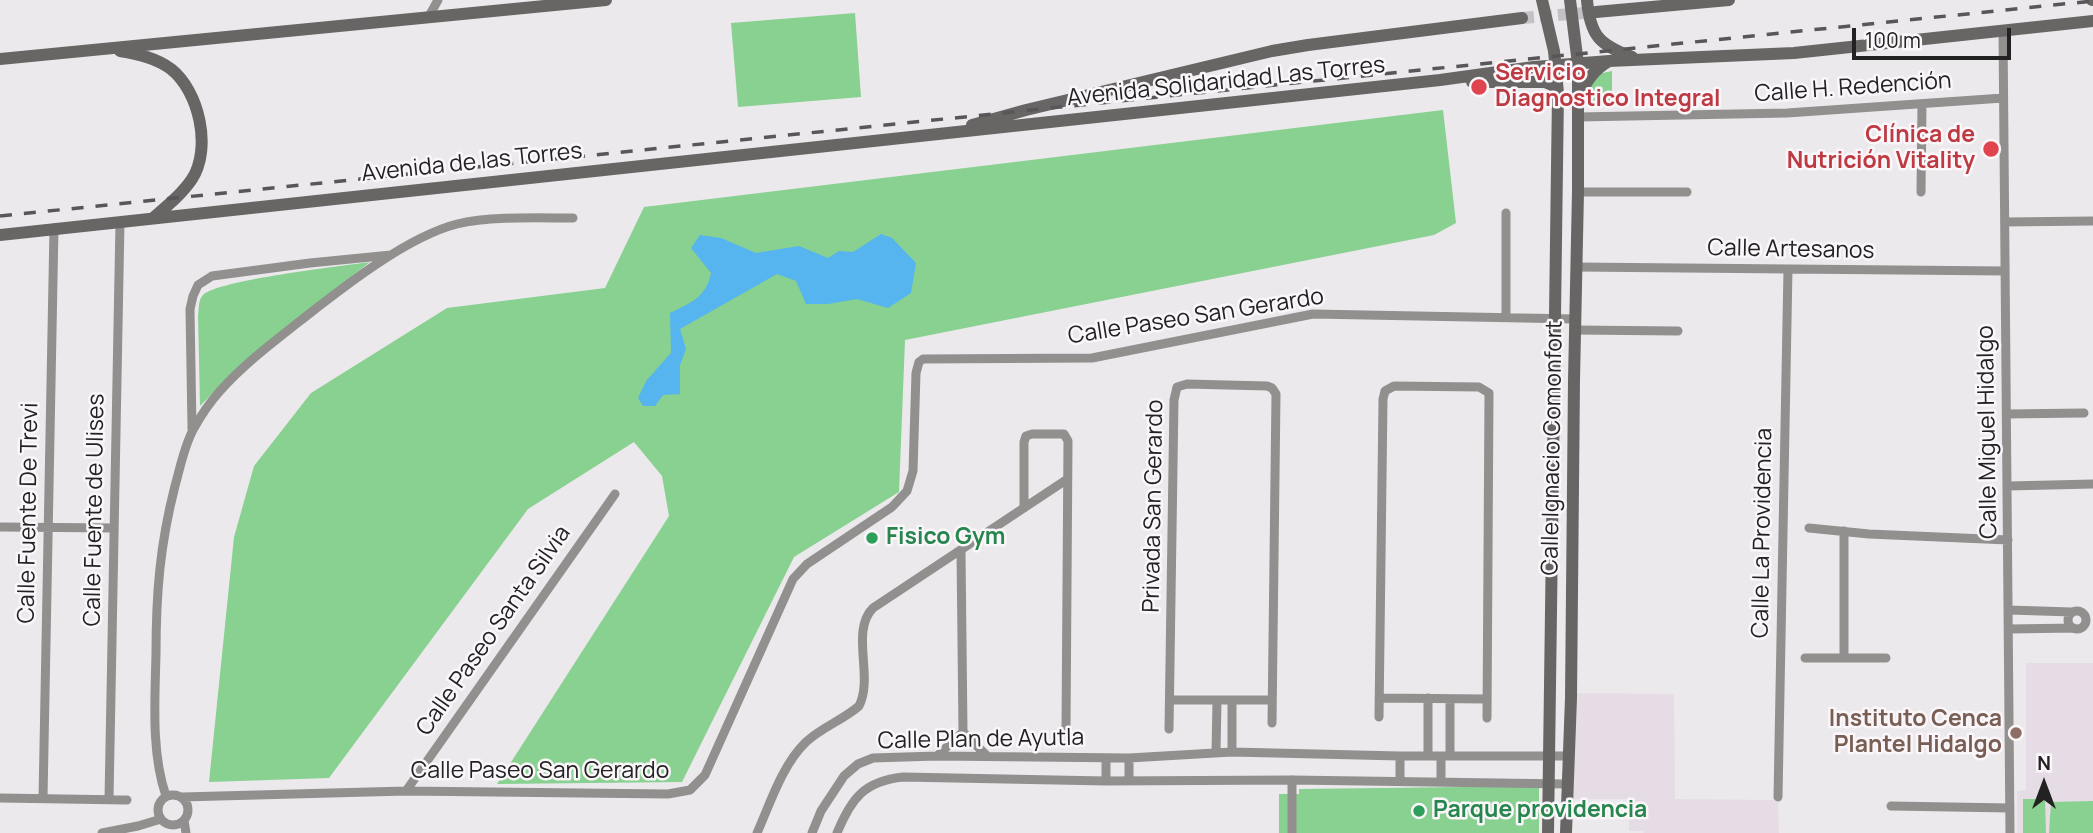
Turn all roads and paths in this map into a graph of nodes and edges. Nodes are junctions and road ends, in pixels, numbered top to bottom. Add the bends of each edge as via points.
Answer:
1 (438, 0) edge
2 (606, 0) edge
3 (1542, 0) edge
4 (1570, 0) edge
5 (1587, 0) edge
6 (1729, 0) edge
7 (1596, 12) tunnel mouth
8 (428, 18) junction
9 (1522, 18) tunnel mouth
10 (2093, 21) edge
11 (2003, 31) junction
12 (104, 49) junction
13 (0, 59) edge
14 (1637, 59) junction
15 (1609, 61) junction
16 (1578, 64) junction
17 (1556, 65) junction
18 (1440, 80) junction
19 (1558, 93) junction
20 (2003, 98) junction
21 (1578, 102) junction
22 (1922, 104) junction
23 (1578, 117) junction
24 (948, 133) junction
25 (1578, 192) junction
26 (1687, 192) dead end
27 (1921, 192) dead end
28 (1506, 213) dead end
29 (153, 218) junction
30 (573, 218) dead end
31 (2092, 221) edge
32 (120, 222) junction
33 (2005, 222) junction
34 (54, 228) junction
35 (0, 235) edge
36 (392, 255) junction
37 (1576, 267) junction
38 (1788, 269) junction
39 (2006, 271) junction
40 (1506, 317) junction
41 (1556, 318) junction
42 (1575, 325) junction
43 (1678, 331) dead end
44 (2084, 413) dead end
45 (2007, 414) junction
46 (192, 431) junction
47 (1066, 480) junction
48 (2093, 484) edge
49 (2008, 486) junction
50 (615, 494) dead end
51 (1024, 508) junction
52 (0, 527) edge
53 (48, 527) junction
54 (114, 528) junction
55 (1809, 528) dead end
56 (1844, 531) junction
57 (2008, 540) junction
58 (961, 551) junction
59 (2009, 610) junction
60 (2072, 612) junction
61 (2088, 613) edge
62 (2077, 628) junction
63 (2093, 628) edge
64 (2009, 629) junction
65 (1805, 658) dead end
66 (1844, 658) junction
67 (1886, 658) dead end
68 (1379, 698) junction
69 (1428, 698) junction
70 (1450, 699) junction
71 (1487, 699) junction
72 (1170, 700) junction
73 (1272, 700) junction
74 (1217, 701) junction
75 (1232, 701) junction
76 (1379, 717) dead end
77 (1487, 718) dead end
78 (1272, 723) dead end
79 (1066, 728) dead end
80 (1169, 729) dead end
81 (963, 732) junction
82 (1216, 752) junction
83 (1232, 752) junction
84 (937, 756) junction
85 (1428, 756) junction
86 (1446, 756) junction
87 (1549, 756) junction
88 (988, 757) junction
89 (1400, 757) junction
90 (1569, 757) junction
91 (1106, 758) junction
92 (1129, 758) junction
93 (1106, 780) junction
94 (1129, 780) junction
95 (1292, 780) junction
96 (1400, 781) junction
97 (1441, 781) junction
98 (1549, 783) junction
99 (1567, 784) junction
100 (406, 791) junction
101 (166, 796) junction
102 (182, 797) junction
103 (1778, 797) dead end
104 (0, 798) edge
105 (43, 798) junction
106 (108, 799) junction
107 (127, 800) dead end
108 (1891, 806) dead end
109 (2010, 808) junction
110 (161, 819) junction
111 (184, 820) junction
112 (102, 833) edge
113 (186, 833) edge
114 (757, 833) edge
115 (812, 833) edge
116 (837, 833) edge
117 (1292, 833) edge
118 (1548, 833) edge
119 (1566, 833) edge
120 (2010, 833) edge

1 - 8 street
2 - 8 main road
3 - 17 main road, Calle Ignacio Comonfort
4 - 16 main road, Calle Ignacio Comonfort
5 - 14 main road via 1591,26 1599,40
6 - 7 main road
8 - 12 main road
9 - 24 main road, Avenida Solidaridad Las Torres via 1272,51
10 - 11 main road, Avenida Solidaridad Las Torres
11 - 14 main road, Avenida Solidaridad Las Torres via 1794,53
11 - 20 street, Calle Miguel Hidalgo
12 - 13 main road
12 - 29 main road via 146,56 169,68 184,81 196,105 202,144 193,177
14 - 15 main road, Avenida Solidaridad Las Torres
15 - 16 main road, Avenida Solidaridad Las Torres
15 - 21 main road via 1589,79
16 - 17 main road, Avenida Solidaridad Las Torres
16 - 21 main road, Calle Ignacio Comonfort
17 - 18 main road, Avenida Solidaridad Las Torres
17 - 19 main road, Calle Ignacio Comonfort
18 - 19 main road via 1545,82
18 - 24 main road, Avenida Solidaridad Las Torres
19 - 41 main road, Calle Ignacio Comonfort
20 - 22 street, Calle H. Redención
20 - 33 street, Calle Miguel Hidalgo
21 - 23 main road, Calle Ignacio Comonfort
22 - 23 street, Calle H. Redención via 1787,113
22 - 27 street
23 - 25 main road, Calle Ignacio Comonfort
24 - 29 main road, Avenida de las Torres
25 - 26 street
25 - 37 main road, Calle Ignacio Comonfort
28 - 40 street
29 - 32 main road, Avenida de las Torres
30 - 36 street via 457,224
31 - 33 street
32 - 34 main road, Avenida de las Torres
32 - 54 street, Calle Fuente de Ulises
33 - 39 street, Calle Miguel Hidalgo
34 - 35 main road, Avenida de las Torres
34 - 53 street, Calle Fuente De Trevi
36 - 46 street via 329,298 245,366 219,392
36 - 46 street via 246,270 212,276 198,285 190,309
37 - 38 street, Calle Artesanos
37 - 42 main road, Calle Ignacio Comonfort
38 - 39 street, Calle Artesanos
38 - 103 street, Calle La Providencia
39 - 45 street, Calle Miguel Hidalgo
40 - 41 street, Calle Paseo San Gerardo
40 - 100 street, Calle Paseo San Gerardo via 1313,314 1092,358 923,359 916,373 907,491 793,579 705,775 696,785 680,793
41 - 42 street, Calle Paseo San Gerardo
41 - 87 main road, Calle Ignacio Comonfort
42 - 43 street, Calle Paseo San Gerardo
42 - 90 main road, Calle Ignacio Comonfort
44 - 45 street
45 - 49 street, Calle Miguel Hidalgo
46 - 101 street via 164,530 158,574 157,754
47 - 51 street
47 - 51 street via 1065,435 1028,435 1024,442
47 - 79 street
48 - 49 street
49 - 57 street, Calle Miguel Hidalgo
50 - 100 street, Calle Paseo Santa Silvia
51 - 58 street
52 - 53 street
53 - 54 street
53 - 105 street, Calle Fuente De Trevi
54 - 106 street, Calle Fuente de Ulises
55 - 56 street
56 - 57 street
56 - 66 street
57 - 59 street, Calle Miguel Hidalgo
58 - 81 street
58 - 114 street via 867,614 863,629 865,688 859,706 804,744 789,764
59 - 60 street
59 - 64 street, Calle Miguel Hidalgo
60 - 61 street
60 - 62 street via 2068,622
61 - 62 street
62 - 63 street
62 - 64 street
64 - 109 street, Calle Miguel Hidalgo
65 - 66 street
66 - 67 street
68 - 69 street
68 - 71 street via 1383,395 1394,386 1479,387 1490,398
68 - 76 street
69 - 70 street
69 - 85 street
70 - 71 street
70 - 86 street
71 - 77 street
72 - 73 street, Privada San Gerardo via 1174,400 1177,387 1187,384 1267,386 1276,394
72 - 74 street
72 - 80 street, Privada San Gerardo
73 - 75 street
73 - 78 street, Privada San Gerardo
74 - 75 street
74 - 82 street
75 - 83 street
81 - 84 street
81 - 88 street
82 - 83 street, Calle Plan de Ayutla
82 - 92 street, Calle Plan de Ayutla
83 - 89 street, Calle Plan de Ayutla
84 - 88 street, Calle Plan de Ayutla
84 - 115 street, Calle Plan de Ayutla via 873,758 858,764 832,792
85 - 86 street, Calle Plan de Ayutla
85 - 89 street, Calle Plan de Ayutla
86 - 87 street, Calle Plan de Ayutla
86 - 97 street
87 - 90 street, Calle Plan de Ayutla
87 - 98 main road, Calle Ignacio Comonfort
88 - 91 street, Calle Plan de Ayutla
89 - 96 street
90 - 99 main road, Calle Ignacio Comonfort
91 - 92 street, Calle Plan de Ayutla
91 - 93 street, Calle Plan de Ayutla
92 - 94 street
93 - 94 street, Calle Plan de Ayutla
93 - 116 street, Calle Plan de Ayutla via 888,778 855,798
94 - 95 street, Calle Plan de Ayutla
95 - 96 street, Calle Plan de Ayutla
95 - 117 street
96 - 97 street, Calle Plan de Ayutla
97 - 98 street, Calle Plan de Ayutla
98 - 99 street, Calle Plan de Ayutla
98 - 118 main road, Calle Ignacio Comonfort
99 - 119 main road, Calle Ignacio Comonfort
100 - 102 street, Calle Paseo San Gerardo
101 - 102 street
101 - 110 street via 158,803
102 - 111 street via 188,806
104 - 105 street
105 - 106 street
106 - 107 street
108 - 109 street
109 - 120 street, Calle Miguel Hidalgo
110 - 111 street via 169,825
110 - 112 street
111 - 113 street

